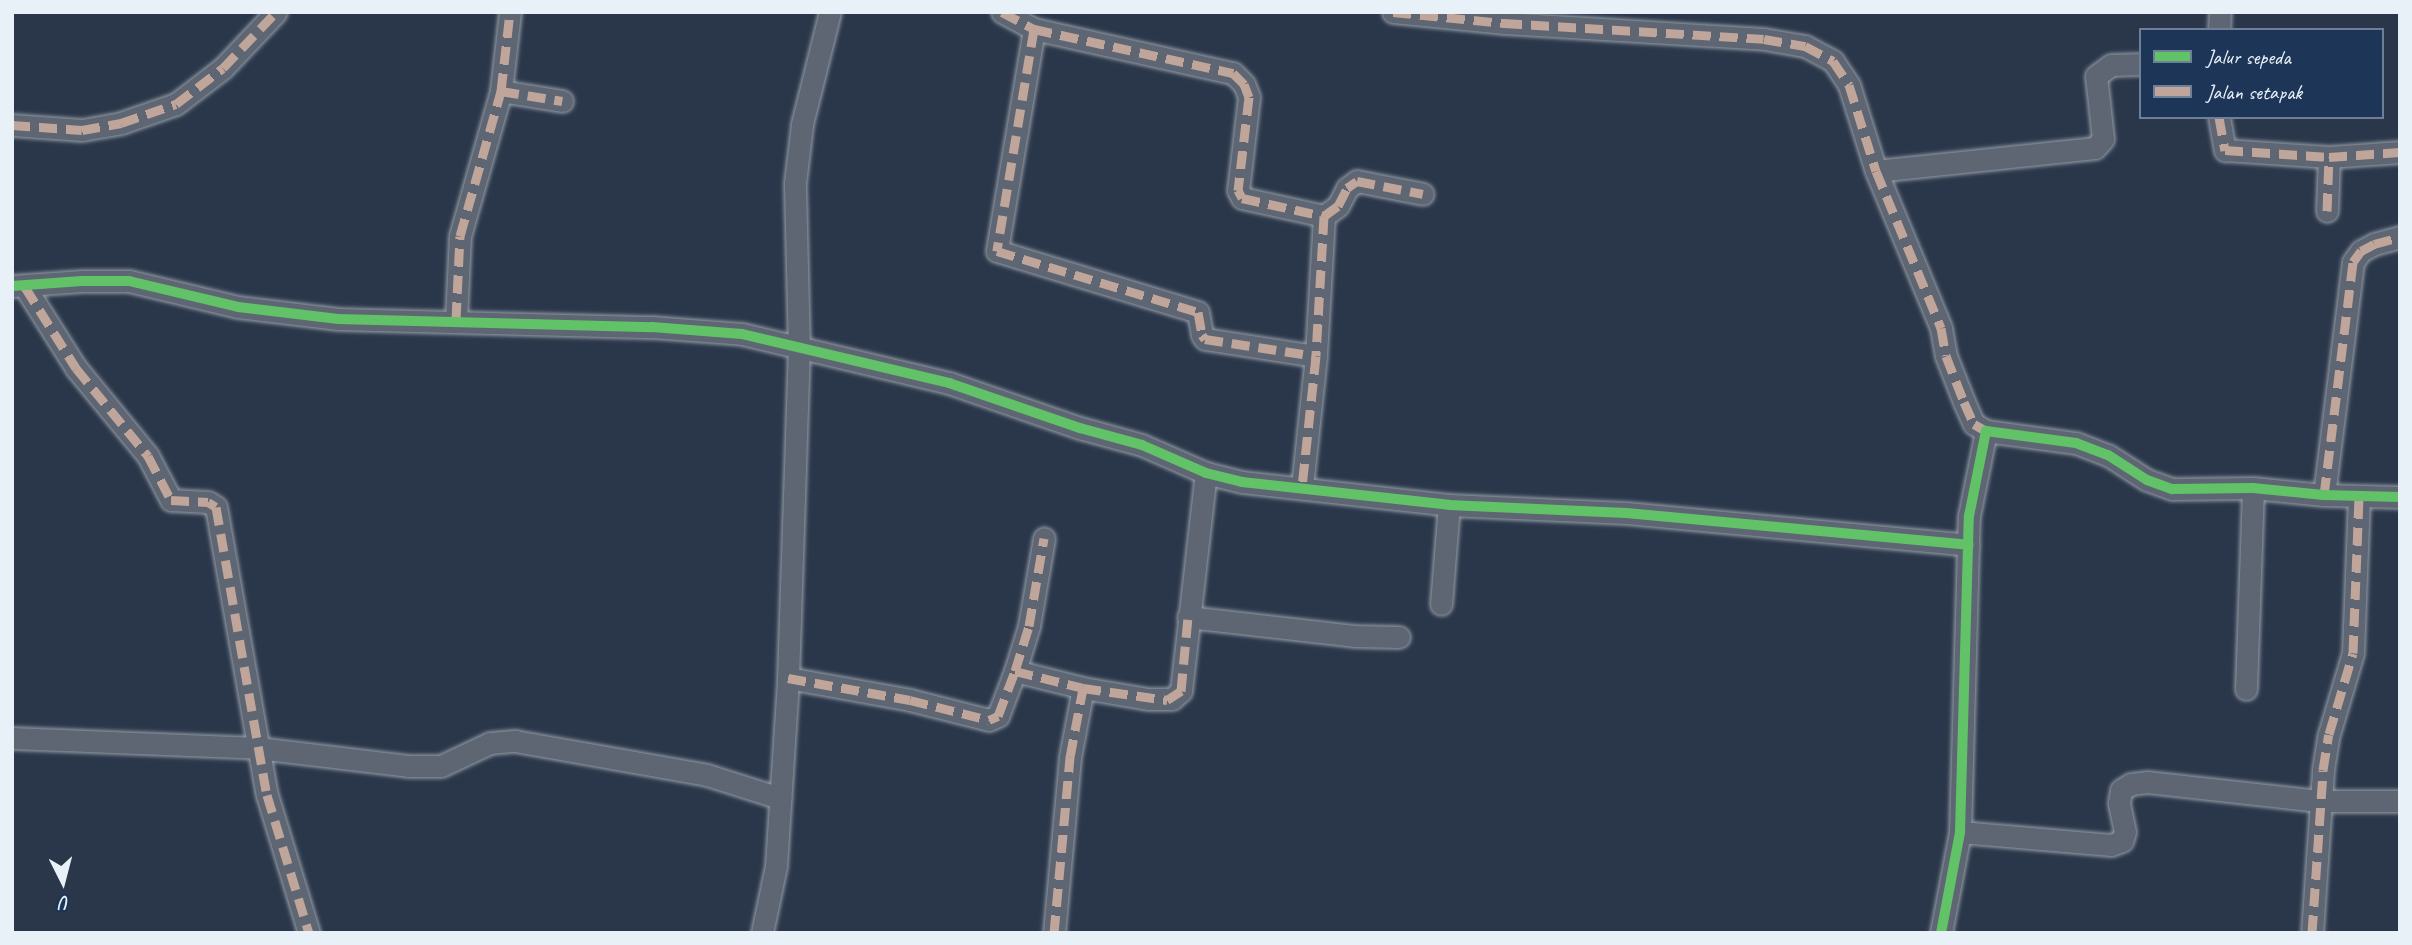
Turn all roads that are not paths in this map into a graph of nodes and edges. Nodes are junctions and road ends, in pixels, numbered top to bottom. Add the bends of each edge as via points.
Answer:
1 (276, 12) edge
2 (510, 12) edge
3 (830, 12) edge
4 (1002, 12) edge
5 (1393, 12) edge
6 (1505, 18) edge
7 (1034, 29) junction
8 (2139, 64) edge
9 (501, 91) junction
10 (562, 101) dead end
11 (2219, 119) edge
12 (12, 125) edge
13 (2400, 152) edge
14 (2329, 157) junction
15 (1876, 171) junction
16 (1423, 194) dead end
17 (2328, 211) dead end
18 (1324, 216) junction
19 (2400, 237) edge
20 (19, 287) edge
21 (456, 320) junction
22 (799, 350) junction
23 (1315, 356) junction
24 (1986, 430) junction
25 (1206, 473) junction
26 (1303, 488) junction
27 (2253, 488) junction
28 (2324, 495) junction
29 (2359, 496) junction
30 (2400, 497) edge
31 (1449, 505) junction
32 (1044, 538) dead end
33 (1969, 545) junction
34 (1441, 604) dead end
35 (1188, 617) junction
36 (1399, 637) dead end
37 (1015, 671) junction
38 (788, 678) junction
39 (1083, 688) junction
40 (2246, 690) dead end
41 (12, 738) edge
42 (258, 748) junction
43 (780, 798) junction
44 (2319, 801) junction
45 (2400, 801) edge
46 (1960, 832) junction
47 (309, 933) edge
48 (762, 933) edge
49 (1054, 933) edge
50 (1941, 933) edge
51 (2312, 933) edge

1 - 12 street via 223,68 176,104 82,130
2 - 9 street
3 - 22 street via 802,124 795,183
4 - 7 street
5 - 6 street
6 - 15 street via 1805,46 1833,61 1849,85
7 - 18 street via 1233,73 1249,97 1238,190 1242,198
7 - 23 street via 997,251 1198,312 1205,339
8 - 15 street via 2110,65 2096,76 2103,139 2095,148
9 - 10 street
9 - 21 street via 460,236
11 - 14 street via 2225,149
13 - 14 street
14 - 17 street
15 - 24 street via 1941,328 1946,356 1964,402 1974,424
16 - 18 street via 1357,181
18 - 23 street
19 - 28 street via 2374,244 2353,262
20 - 21 street via 129,281 238,307 325,317
20 - 42 street via 76,368 148,456 171,500 208,502 216,507
21 - 22 street via 742,334
22 - 25 street via 949,383 1142,445
22 - 38 street
23 - 26 street
24 - 27 street via 2076,443 2172,489
24 - 33 street via 1969,516
25 - 26 street
25 - 35 street
26 - 31 street
27 - 28 street
27 - 40 street
28 - 29 street
29 - 30 street
29 - 44 street via 2353,653 2329,734
31 - 33 street via 1626,513
31 - 34 street
32 - 37 street via 1029,626
33 - 46 street
35 - 36 street
35 - 39 street via 1181,691 1176,697 1148,699
37 - 38 street via 998,716 989,720 911,700
37 - 39 street
38 - 43 street
39 - 49 street via 1070,757
41 - 42 street
42 - 43 street via 408,766 441,765 490,743 515,741 707,775
42 - 47 street via 267,795
43 - 48 street via 776,866
44 - 45 street
44 - 46 street via 2147,782 2121,790 2125,832 2122,841 2111,845
44 - 51 street
46 - 50 street

